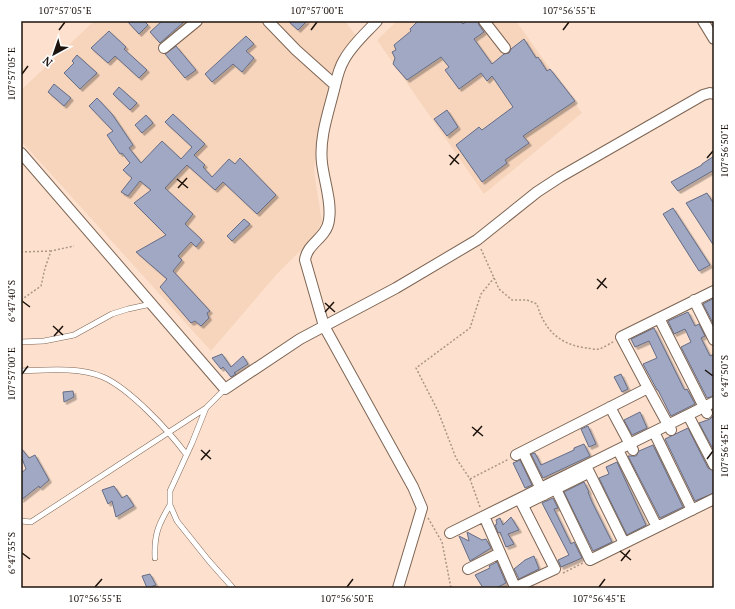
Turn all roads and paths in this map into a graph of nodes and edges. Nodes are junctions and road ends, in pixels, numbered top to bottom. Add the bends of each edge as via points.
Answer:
1 (197, 21) edge
2 (268, 21) edge
3 (377, 21) edge
4 (484, 21) edge
5 (703, 21) edge
6 (714, 39) edge
7 (164, 48) dead end
8 (505, 48) dead end
9 (335, 85) junction
10 (714, 94) edge
11 (21, 153) edge
12 (477, 240) junction
13 (74, 246) dead end
14 (51, 251) junction
15 (21, 252) edge
16 (494, 278) junction
17 (714, 291) edge
18 (21, 300) edge
19 (694, 300) junction
20 (151, 304) junction
21 (660, 318) junction
22 (324, 326) junction
23 (621, 337) junction
24 (714, 340) edge
25 (21, 342) edge
26 (21, 371) edge
27 (648, 388) junction
28 (225, 389) junction
29 (714, 402) edge
30 (610, 407) junction
31 (206, 408) junction
32 (708, 410) edge
33 (690, 418) junction
34 (669, 428) junction
35 (168, 432) junction
36 (656, 435) junction
37 (631, 447) junction
38 (620, 453) junction
39 (186, 454) junction
40 (519, 454) junction
41 (714, 465) edge
42 (587, 469) junction
43 (470, 479) junction
44 (555, 486) junction
45 (541, 494) junction
46 (714, 499) edge
47 (521, 502) junction
48 (170, 504) junction
49 (422, 508) junction
50 (692, 510) junction
51 (484, 516) junction
52 (21, 521) edge
53 (657, 527) junction
54 (450, 533) dead end
55 (624, 543) junction
56 (500, 553) junction
57 (155, 558) dead end
58 (468, 569) dead end
59 (233, 588) edge
60 (398, 588) edge
61 (451, 588) edge
62 (514, 588) edge

1 - 7 street
2 - 9 street
3 - 9 street via 344,59
4 - 8 street
5 - 6 street
9 - 22 street via 322,141 322,162 330,219 323,235 306,252 305,260
10 - 12 street via 704,95 555,180
11 - 20 street
12 - 16 path
12 - 22 street via 396,288
13 - 14 path
14 - 15 path
14 - 18 path via 41,286
16 - 23 path via 499,289 512,300 527,300 537,304 540,317 555,335 566,343 599,349
16 - 43 path via 481,294 470,328 416,368 438,411 456,458
17 - 19 street
19 - 21 street
19 - 24 street
20 - 25 lane via 112,314 74,335 44,341
20 - 28 street
21 - 23 street
21 - 32 street
22 - 28 street
22 - 49 street via 413,487
23 - 27 street
26 - 35 lane via 74,370 103,377 122,389
27 - 30 street
27 - 34 street
28 - 31 lane
29 - 32 street
30 - 37 street
30 - 40 street
31 - 35 lane
31 - 39 lane
32 - 33 street
33 - 34 street
33 - 41 street
34 - 36 street
35 - 39 lane
35 - 52 lane via 31,522
36 - 37 street
36 - 50 street
37 - 38 street
38 - 42 street
38 - 53 street
39 - 48 lane via 170,491
40 - 43 path
40 - 45 street
42 - 44 street
42 - 55 street
43 - 51 path
44 - 45 street
44 - 55 street via 590,560
45 - 47 street
46 - 50 street
47 - 51 street
47 - 62 street via 555,569
48 - 57 lane via 154,542
48 - 59 lane via 177,521
49 - 60 street
49 - 61 path via 442,542
50 - 53 street
51 - 54 street
51 - 56 street
53 - 55 street
56 - 58 street
56 - 62 street

